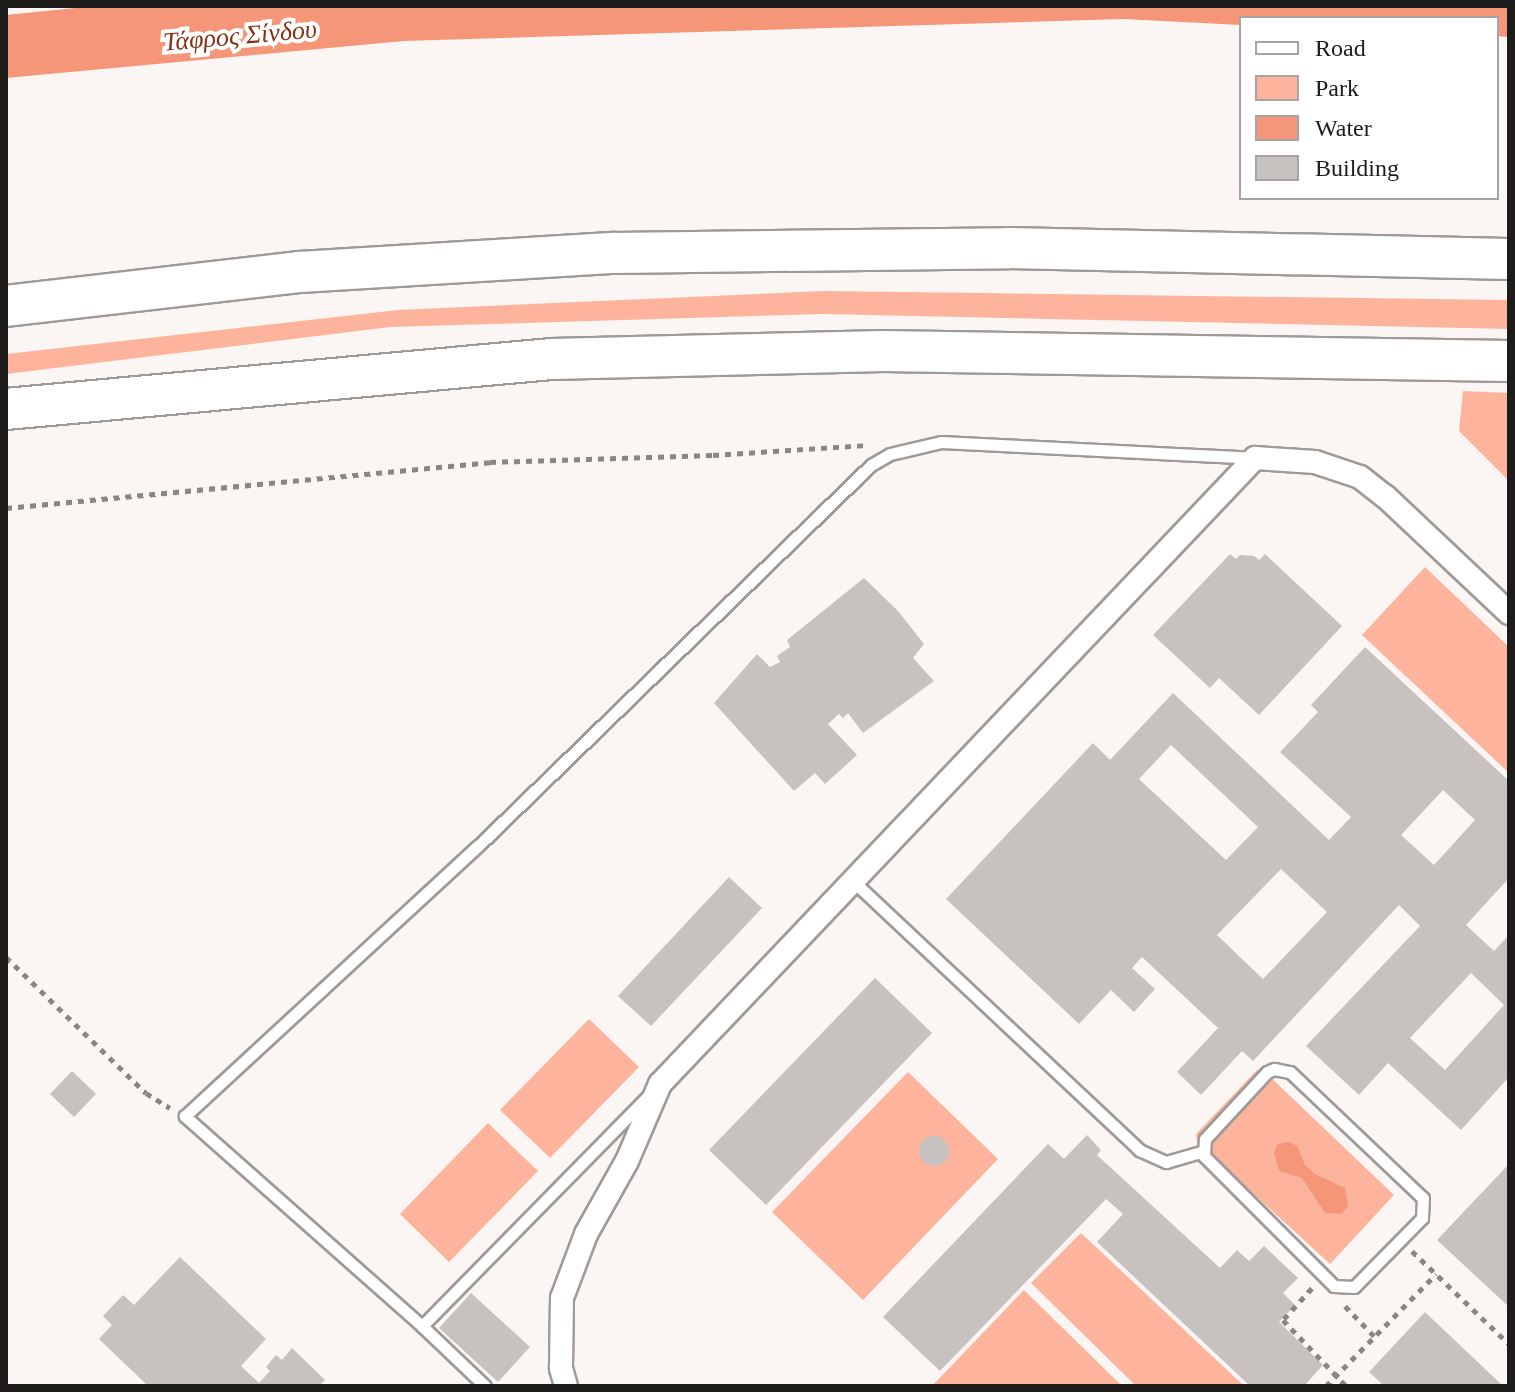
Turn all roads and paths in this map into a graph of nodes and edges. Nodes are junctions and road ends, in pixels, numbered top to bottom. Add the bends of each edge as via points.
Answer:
1 (1509, 259) edge
2 (6, 306) edge
3 (1509, 361) edge
4 (6, 409) edge
5 (911, 447) junction
6 (1255, 458) junction
7 (6, 508) edge
8 (1509, 613) edge
9 (853, 881) junction
10 (6, 957) edge
11 (660, 1084) junction
12 (185, 1116) junction
13 (1202, 1152) junction
14 (1401, 1240) junction
15 (1436, 1274) junction
16 (1334, 1286) junction
17 (422, 1326) junction
18 (1375, 1337) junction
19 (1509, 1344) edge
20 (1338, 1374) junction
21 (485, 1386) edge
22 (566, 1386) edge
23 (1326, 1386) edge
24 (1346, 1386) edge

1 - 2 highway via 1009,248 614,253 300,272
3 - 4 highway via 883,351 551,359
5 - 6 lane via 941,442
5 - 7 path via 490,462
5 - 12 lane via 871,465 478,846
6 - 8 street via 1315,462 1360,477
6 - 9 street
9 - 11 street
9 - 13 lane via 1139,1150 1166,1162
10 - 12 path via 146,1093
11 - 17 lane
11 - 22 street via 627,1161 586,1234 562,1298 561,1368
12 - 17 lane
13 - 14 lane via 1205,1139 1267,1072 1285,1069 1421,1194 1422,1218
13 - 16 lane
14 - 15 path
14 - 16 lane via 1361,1283
15 - 18 path
15 - 19 path
16 - 18 path via 1350,1314
16 - 20 path via 1322,1276 1283,1320
17 - 21 lane
18 - 20 path
20 - 23 path
20 - 24 path

